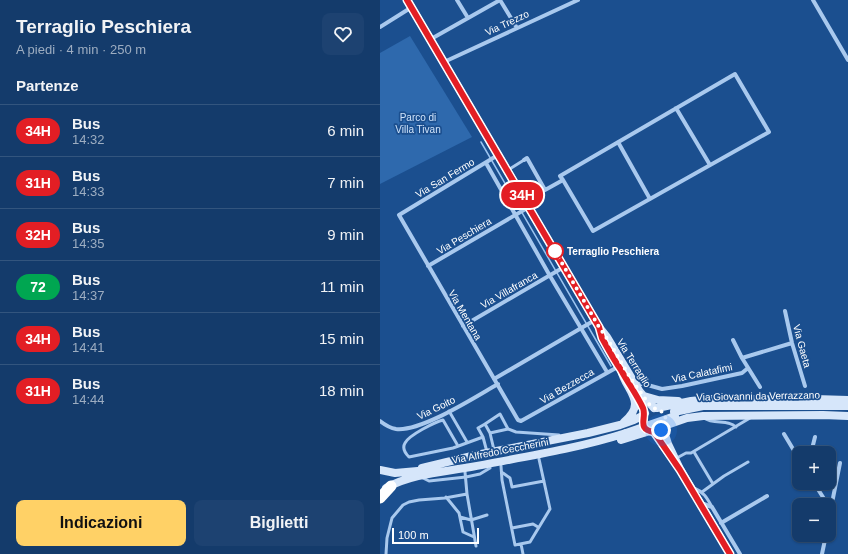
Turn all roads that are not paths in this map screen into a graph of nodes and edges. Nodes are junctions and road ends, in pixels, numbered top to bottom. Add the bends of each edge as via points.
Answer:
1 (457, 0) edge
2 (500, 0) edge
3 (578, 0) edge
4 (813, 0) edge
5 (409, 3) edge
6 (468, 18) junction
7 (380, 27) edge
8 (517, 28) junction
9 (431, 39) junction
10 (848, 60) edge
11 (444, 62) junction
12 (676, 108) junction
13 (618, 142) junction
14 (497, 156) junction
15 (524, 160) joint
16 (487, 162) junction
17 (710, 165) junction
18 (508, 170) junction
19 (563, 180) junction
20 (650, 199) junction
21 (527, 208) junction
22 (517, 214) junction
23 (399, 215) joint
24 (428, 266) junction
25 (562, 269) junction
26 (551, 275) junction
27 (785, 311) dead end
28 (595, 323) junction
29 (463, 326) junction
30 (582, 328) junction
31 (733, 340) dead end
32 (792, 343) junction
33 (742, 358) junction
34 (621, 367) junction
35 (748, 368) junction
36 (607, 372) junction
37 (494, 380) junction
38 (498, 384) junction
39 (635, 384) junction
40 (805, 386) dead end
41 (760, 387) dead end
42 (643, 396) junction
43 (848, 400) edge
44 (691, 401) junction
45 (848, 406) edge
46 (655, 408) junction
47 (848, 410) edge
48 (449, 411) junction
49 (644, 414) junction
50 (703, 416) junction
51 (848, 416) edge
52 (743, 418) dead end
53 (750, 418) dead end
54 (380, 421) edge
55 (520, 421) joint
56 (430, 423) junction
57 (485, 424) junction
58 (741, 424) junction
59 (664, 427) junction
60 (736, 427) junction
61 (508, 429) junction
62 (624, 429) junction
63 (490, 432) junction
64 (652, 432) junction
65 (784, 434) dead end
66 (575, 436) junction
67 (483, 437) junction
68 (815, 437) dead end
69 (466, 442) junction
70 (458, 446) junction
71 (813, 446) edge
72 (792, 447) edge
73 (490, 452) junction
74 (694, 452) junction
75 (539, 459) junction
76 (675, 459) junction
77 (748, 462) dead end
78 (840, 463) dead end
79 (380, 470) edge
80 (502, 470) junction
81 (680, 470) junction
82 (465, 475) junction
83 (408, 476) junction
84 (544, 481) junction
85 (713, 484) junction
86 (391, 486) junction
87 (690, 487) junction
88 (702, 492) junction
89 (380, 493) edge
90 (467, 494) junction
91 (767, 496) dead end
92 (446, 497) junction
93 (380, 498) edge
94 (831, 498) edge
95 (700, 503) junction
96 (712, 507) junction
97 (487, 515) dead end
98 (460, 517) junction
99 (471, 520) junction
100 (721, 522) junction
101 (538, 527) junction
102 (512, 528) junction
103 (474, 537) junction
104 (825, 542) edge
105 (521, 544) junction
106 (476, 546) dead end
107 (386, 554) edge
108 (523, 554) edge
109 (730, 554) edge
110 (740, 554) edge
111 (822, 554) edge

1 - 6 street
2 - 6 street
2 - 8 street
3 - 8 street, Via Trezzo
4 - 10 street
5 - 7 street
5 - 9 main road, Via Terraglio
6 - 9 street
8 - 11 street, Via Trezzo
9 - 11 main road, Via Terraglio
11 - 14 main road, Via Terraglio
12 - 13 street
12 - 17 street
12 - 17 street via 735,74 769,132
13 - 19 street via 560,176
13 - 20 street
14 - 16 street, Via San Fermo
14 - 18 main road, Via Terraglio
15 - 18 lane
15 - 19 street via 527,158 545,190
16 - 22 street
16 - 23 street, Via San Fermo
17 - 20 street
18 - 21 main road, Via Terraglio
19 - 20 street via 593,231
21 - 22 street, Via Peschiera
21 - 25 main road, Via Terraglio
22 - 24 street, Via Peschiera
22 - 26 street
23 - 24 street, Via Mentana
24 - 29 street, Via Mentana
25 - 26 street, Via Villafranca
25 - 28 main road, Via Terraglio
26 - 29 street, Via Villafranca
26 - 30 street
27 - 32 street, Via Gaeta
28 - 30 street
28 - 34 main road, Via Terraglio
29 - 37 street, Via Mentana
30 - 36 street
30 - 37 street
31 - 33 street
32 - 33 street, Via Calatafimi
32 - 40 street, Via Gaeta
33 - 35 street
34 - 36 street, Via Bezzecca
34 - 39 main road, Via Terraglio
34 - 49 main road, Via Terraglio
34 - 62 main road via 634,396 635,406
35 - 39 street, Via Calatafimi via 742,373 662,389
35 - 41 street
36 - 55 street, Via Bezzecca
37 - 38 street, Via Mentana
38 - 48 street, Via Goito
38 - 55 street, Via Mentana
39 - 42 main road, Via Terraglio
42 - 44 main road via 658,400
42 - 46 main road, Via Terraglio
43 - 44 main road
44 - 46 main road
45 - 62 main road, Via Giovanni da Verrazzano via 703,406 674,412
46 - 49 main road
46 - 59 main road via 665,415
47 - 62 main road, Via Giovanni da Verrazzano, bridge via 702,410
48 - 56 street, Via Goito
48 - 69 lane
49 - 62 main road
49 - 64 main road via 643,424
50 - 51 main road
50 - 59 main road via 687,418
50 - 60 lane via 708,421 733,424
52 - 58 lane
53 - 58 lane
54 - 56 street, Via Goito via 395,429
56 - 70 lane via 443,420
56 - 70 lane via 408,438 404,444 404,451 409,456
57 - 61 lane via 500,414
57 - 63 lane
57 - 67 lane via 478,428
58 - 60 lane
59 - 64 main road
59 - 76 main road
60 - 74 lane
61 - 63 lane
61 - 66 lane via 516,432
62 - 66 main road
62 - 83 main road, Via Alfredo Ceccherini via 554,448 432,474
63 - 73 lane
64 - 75 main road via 594,448
64 - 81 main road
65 - 72 street
66 - 73 main road
67 - 69 lane
67 - 73 lane
68 - 71 street
69 - 70 lane
73 - 83 main road
74 - 76 lane via 686,452
74 - 85 lane
75 - 80 main road
75 - 84 lane
76 - 81 main road
77 - 85 lane
78 - 94 street
79 - 83 main road, Via Alfredo Ceccherini
80 - 82 main road via 490,468
80 - 84 lane via 510,478 512,487
80 - 102 lane
81 - 87 main road
82 - 83 main road via 423,478
82 - 90 lane
83 - 86 main road, Via Alfredo Ceccherini
84 - 101 lane via 550,509
85 - 88 lane
86 - 89 main road, Via Alfredo Ceccherini
86 - 93 highway
87 - 88 lane
87 - 95 main road
88 - 96 lane
90 - 92 lane
90 - 99 lane
91 - 100 street
92 - 98 lane
92 - 107 lane via 409,502 397,510 388,530
95 - 96 street
95 - 109 main road
96 - 100 street
97 - 99 lane
98 - 99 lane
98 - 103 lane via 464,532
99 - 103 lane
100 - 110 street
101 - 102 lane via 533,524
101 - 105 lane via 530,542
102 - 105 lane via 515,545
103 - 106 lane
104 - 111 street
105 - 108 lane

